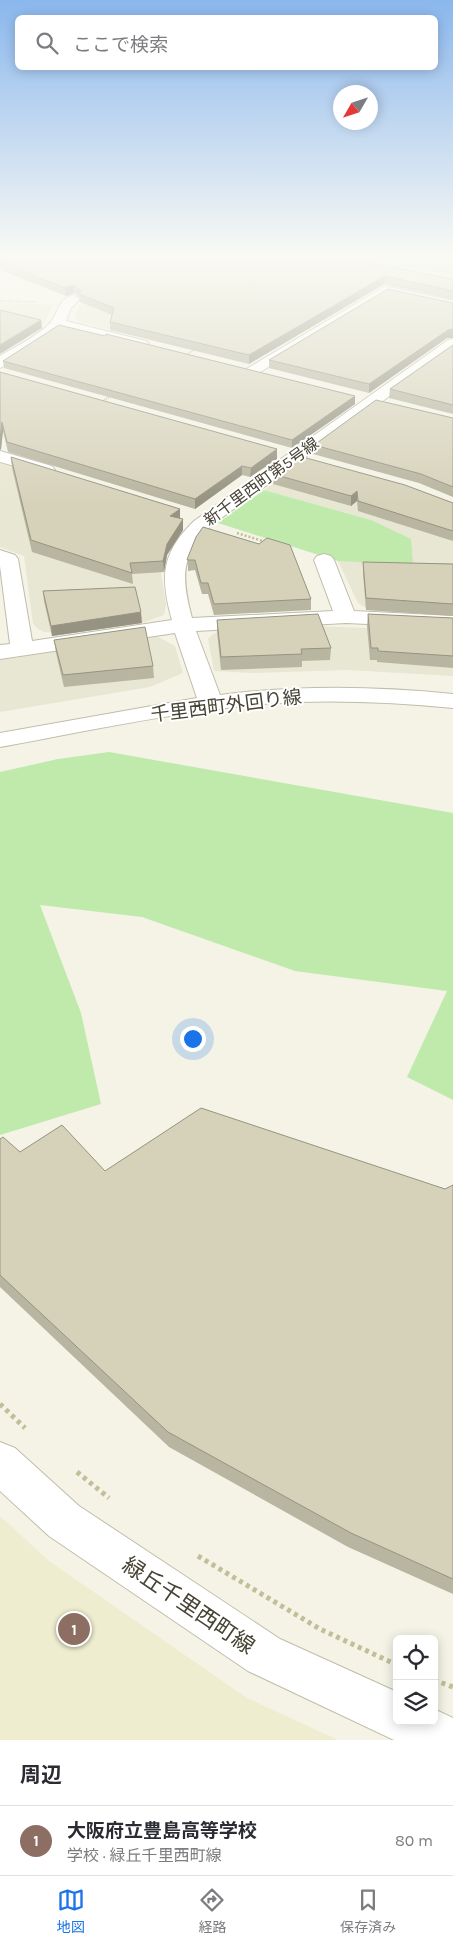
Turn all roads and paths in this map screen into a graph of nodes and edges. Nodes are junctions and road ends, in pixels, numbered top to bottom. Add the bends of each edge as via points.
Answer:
1 (37, 340) edge
2 (127, 340) edge
3 (302, 340) edge
4 (453, 343) edge
5 (200, 346) edge
6 (158, 348) edge
7 (445, 356) edge
8 (178, 359) edge
9 (0, 363) edge
10 (233, 366) edge
11 (251, 371) junction
12 (270, 376) edge
13 (118, 392) edge
14 (353, 397) edge
15 (381, 404) junction
16 (93, 406) edge
17 (277, 451) edge
18 (0, 456) edge
19 (296, 456) junction
20 (316, 462) edge
21 (58, 474) edge
22 (188, 514) dead end
23 (206, 520) junction
24 (0, 556) edge
25 (324, 560) joint
26 (346, 617) junction
27 (453, 622) edge
28 (184, 625) junction
29 (22, 649) junction
30 (0, 652) edge
31 (453, 701) edge
32 (211, 704) junction
33 (0, 740) edge
34 (0, 1404) edge
35 (27, 1430) dead end
36 (0, 1463) edge
37 (70, 1466) dead end
38 (114, 1501) dead end
39 (193, 1553) dead end
40 (393, 1663) edge
41 (438, 1681) edge
42 (453, 1687) edge
43 (393, 1715) edge
44 (414, 1725) edge
45 (446, 1740) edge

1 - 9 street
2 - 6 street
3 - 11 street
4 - 7 street, 新千里西町第5号線
5 - 8 path
7 - 15 street, 新千里西町第5号線
10 - 11 street
11 - 12 street
13 - 16 path
14 - 15 street
15 - 19 street, 新千里西町第5号線
17 - 19 street
18 - 21 street
19 - 20 street
19 - 23 street, 新千里西町第5号線
22 - 23 street
23 - 25 path via 215,526
23 - 28 street, 新千里西町第5号線 via 186,542 174,571
24 - 29 street via 8,560 11,569
25 - 26 street
26 - 27 street
26 - 28 street
28 - 29 street
28 - 32 street, 新千里西町第5号線
29 - 30 street
31 - 32 street, 千里西町外回り線 via 403,696 323,695 263,697
32 - 33 street, 千里西町外回り線
34 - 35 path
36 - 43 street, 緑丘千里西町線 via 64,1522 264,1656
37 - 38 path
39 - 40 path via 309,1623
41 - 42 path
44 - 45 street

